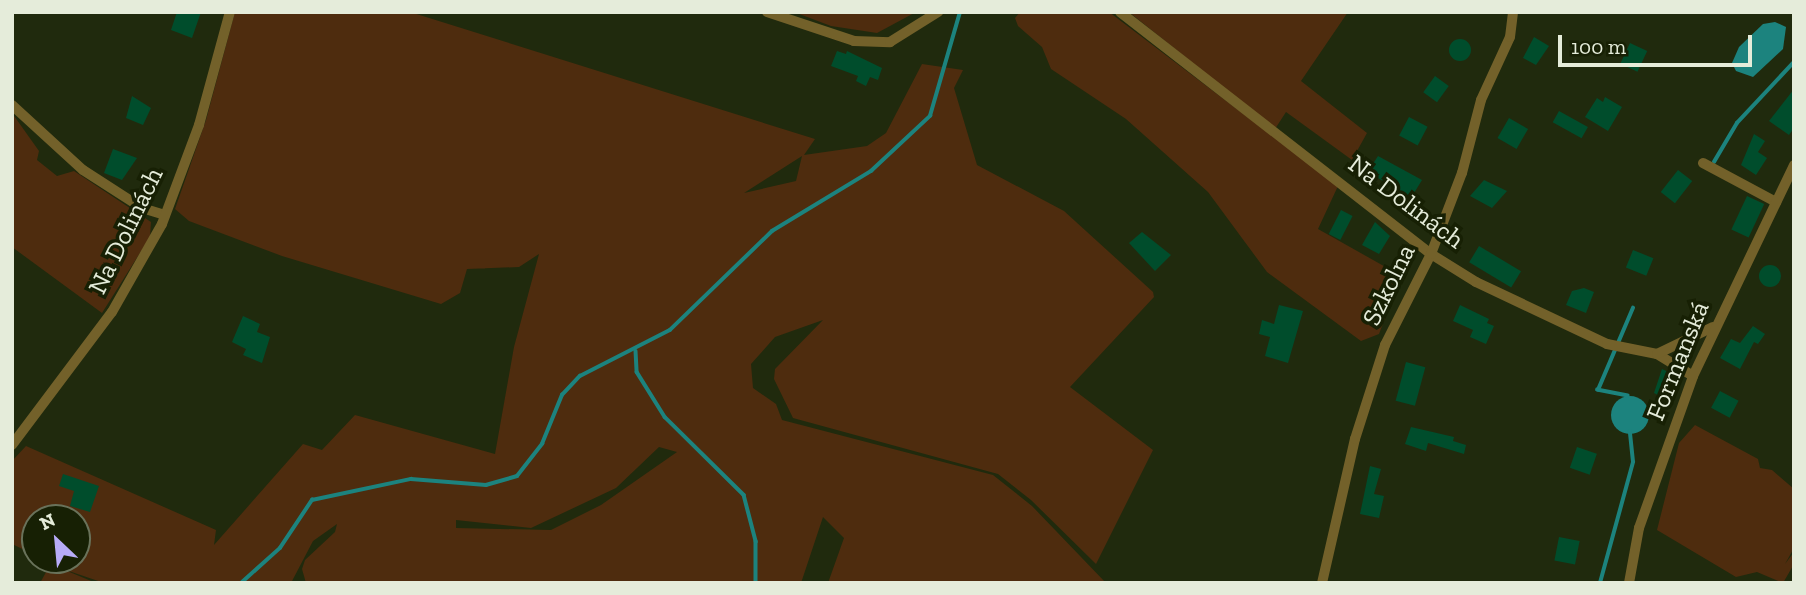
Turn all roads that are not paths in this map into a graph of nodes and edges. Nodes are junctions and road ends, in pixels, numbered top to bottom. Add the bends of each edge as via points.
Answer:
1 (230, 12) edge
2 (767, 12) edge
3 (938, 12) edge
4 (1120, 12) edge
5 (1513, 12) edge
6 (12, 105) edge
7 (1703, 163) dead end
8 (1794, 165) edge
9 (1776, 202) junction
10 (165, 215) junction
11 (1431, 254) junction
12 (1713, 327) junction
13 (1657, 354) junction
14 (1693, 376) junction
15 (12, 445) edge
16 (1322, 583) edge
17 (1629, 583) edge

1 - 10 street, Na Dolinách via 199,125
2 - 3 street via 854,41 890,42
4 - 11 street, Na Dolinách
5 - 11 street, Szkolna via 1510,37 1481,100 1462,173
6 - 10 street via 83,170 142,208
7 - 9 street
8 - 9 street, Formanská
9 - 12 street, Formanská
10 - 15 street, Na Dolinách via 113,312
11 - 13 street, Na Dolinách via 1476,282 1607,344
11 - 16 street, Szkolna via 1385,345 1355,439
12 - 13 street
12 - 14 street, Formanská
13 - 14 street, Na Dolinách
14 - 17 street, Formanská via 1639,528

